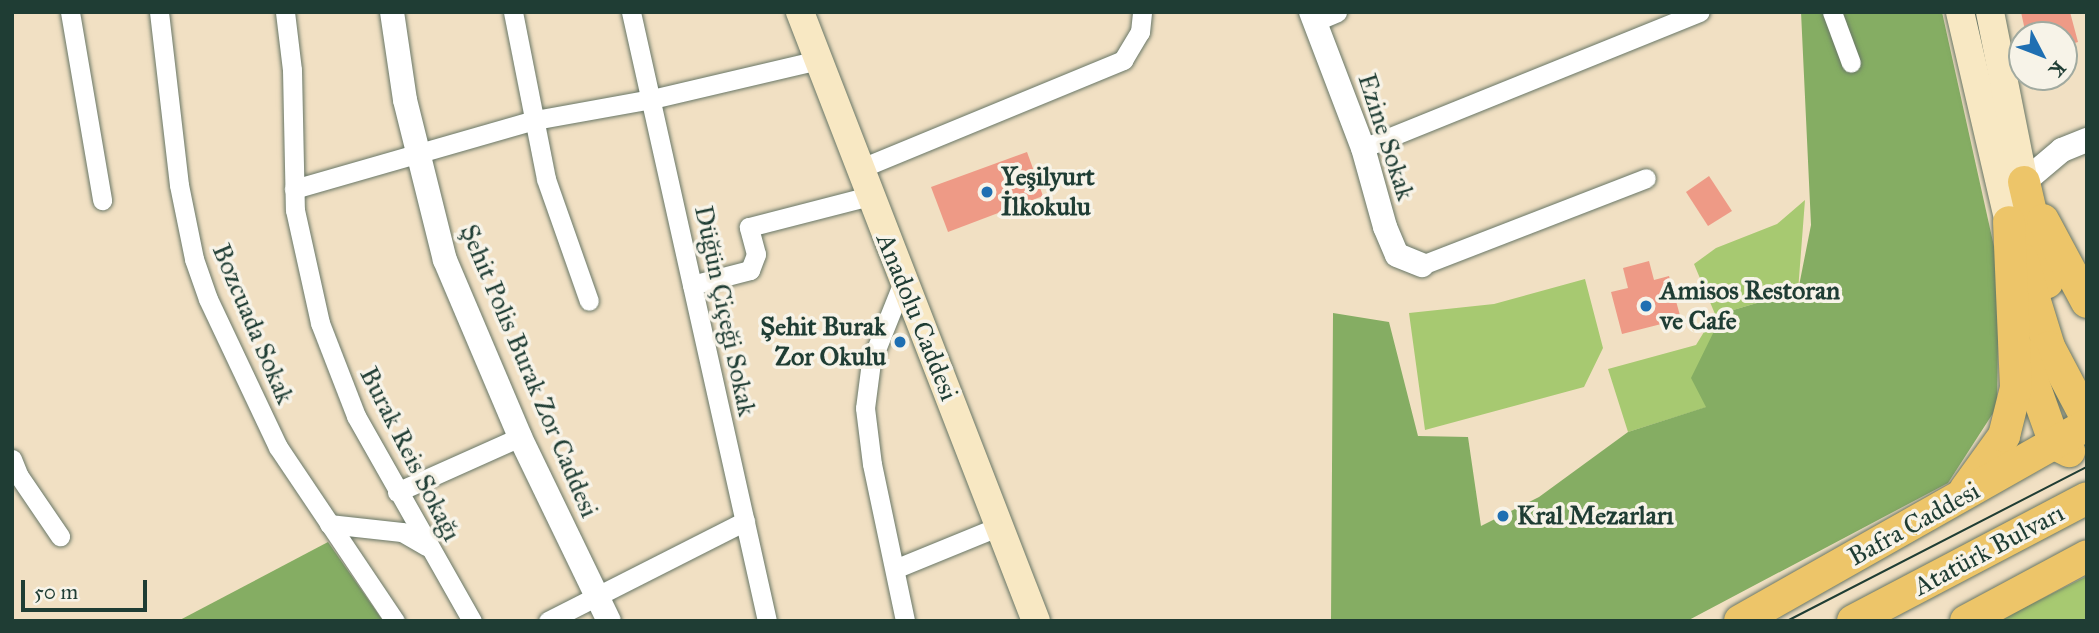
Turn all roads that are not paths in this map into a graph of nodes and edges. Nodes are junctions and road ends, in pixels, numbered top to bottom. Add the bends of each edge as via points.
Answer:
1 (70, 12) edge
2 (159, 12) edge
3 (285, 12) edge
4 (392, 12) edge
5 (513, 12) edge
6 (631, 12) edge
7 (800, 12) edge
8 (1142, 12) edge
9 (1337, 12) edge
10 (1700, 12) edge
11 (1832, 12) edge
12 (1959, 12) edge
13 (1990, 12) edge
14 (1312, 17) edge
15 (1666, 19) edge
16 (818, 60) junction
17 (1851, 63) dead end
18 (652, 99) junction
19 (535, 120) junction
20 (2087, 140) edge
21 (1363, 148) junction
22 (417, 153) junction
23 (859, 169) junction
24 (1646, 178) dead end
25 (2024, 182) junction
26 (294, 189) junction
27 (870, 196) junction
28 (103, 200) dead end
29 (2009, 222) junction
30 (1422, 265) joint
31 (2036, 274) junction
32 (903, 282) junction
33 (692, 285) junction
34 (2085, 297) edge
35 (589, 301) dead end
36 (2014, 327) junction
37 (2087, 377) edge
38 (2087, 419) edge
39 (2087, 425) edge
40 (520, 438) junction
41 (2070, 445) edge
42 (12, 459) edge
43 (397, 492) junction
44 (1960, 498) junction
45 (2087, 498) edge
46 (745, 521) junction
47 (329, 524) junction
48 (1000, 526) junction
49 (60, 536) dead end
50 (427, 546) junction
51 (2087, 556) edge
52 (897, 568) junction
53 (596, 596) junction
54 (395, 621) edge
55 (472, 621) edge
56 (548, 621) edge
57 (609, 621) edge
58 (767, 621) edge
59 (905, 621) edge
60 (1036, 621) edge
61 (1740, 621) edge
62 (1770, 621) edge
63 (1853, 621) edge
64 (1966, 621) edge

1 - 28 street
2 - 47 street, Bozcuada Sokak via 179,185 194,259 231,354 278,447
3 - 26 street, Burak Reis Sokağı via 293,82
4 - 22 street, Şehit Polis Burak Zor Caddesi
5 - 19 street
6 - 18 street, Düğün Çiçeği Sokak
7 - 16 main road, Anadolu Caddesi
8 - 23 street via 1140,32 1123,60
9 - 14 street
10 - 15 street
11 - 17 street
12 - 29 main road
13 - 25 main road
14 - 21 street, Ezine Sokak
15 - 21 street
16 - 18 street
16 - 23 main road, Anadolu Caddesi
18 - 19 street
18 - 33 street, Düğün Çiçeği Sokak
19 - 22 street
19 - 35 street via 546,179
20 - 25 street via 2062,150
21 - 30 street, Ezine Sokak via 1397,255
22 - 26 street
22 - 40 street, Şehit Polis Burak Zor Caddesi via 445,260
23 - 27 main road, Anadolu Caddesi
24 - 30 street
25 - 31 main road
25 - 34 main road
26 - 43 street, Burak Reis Sokağı via 320,323 356,416
27 - 32 main road, Anadolu Caddesi
27 - 33 street via 749,227 755,254 750,270
29 - 31 main road
29 - 36 main road
31 - 37 main road
31 - 38 main road via 2049,347
32 - 48 main road, Anadolu Caddesi
32 - 52 street via 871,362 865,408 872,464
33 - 46 street, Düğün Çiçeği Sokak
36 - 41 main road
36 - 44 main road via 2016,388 2004,436
39 - 41 main road, Bafra Caddesi
40 - 43 street
40 - 53 street, Şehit Polis Burak Zor Caddesi
41 - 44 main road, Bafra Caddesi
41 - 62 main road, Bafra Caddesi
42 - 49 street via 19,477
43 - 50 street, Burak Reis Sokağı
44 - 61 main road, Bafra Caddesi
45 - 63 main road, Atatürk Bulvarı
46 - 53 street
46 - 58 street, Düğün Çiçeği Sokak
47 - 50 street via 402,531
47 - 54 street, Bozcuada Sokak
48 - 52 street
48 - 60 main road, Anadolu Caddesi
50 - 55 street, Burak Reis Sokağı
51 - 64 main road, Atatürk Bulvarı
52 - 59 street
53 - 56 street
53 - 57 street, Şehit Polis Burak Zor Caddesi

